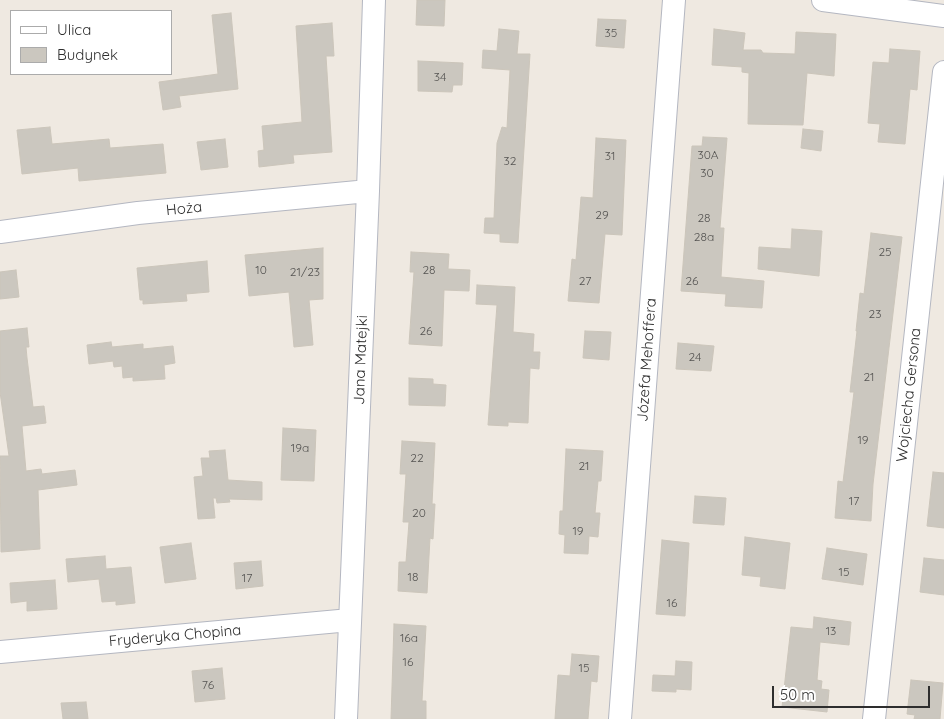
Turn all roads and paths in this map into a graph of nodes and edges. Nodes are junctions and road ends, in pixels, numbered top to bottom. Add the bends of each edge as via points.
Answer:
1 (374, 0) edge
2 (674, 0) edge
3 (822, 0) edge
4 (944, 16) edge
5 (944, 72) edge
6 (368, 191) junction
7 (0, 232) edge
8 (350, 620) junction
9 (0, 652) edge
10 (346, 719) edge
11 (620, 719) edge
12 (874, 719) edge

1 - 6 street, Jana Matejki
2 - 11 street, Józefa Mehoffera
3 - 4 street
5 - 12 street, Wojciecha Gersona
6 - 7 street, Hoża via 138,213
6 - 8 street, Jana Matejki
8 - 9 street, Fryderyka Chopina
8 - 10 street, Jana Matejki

